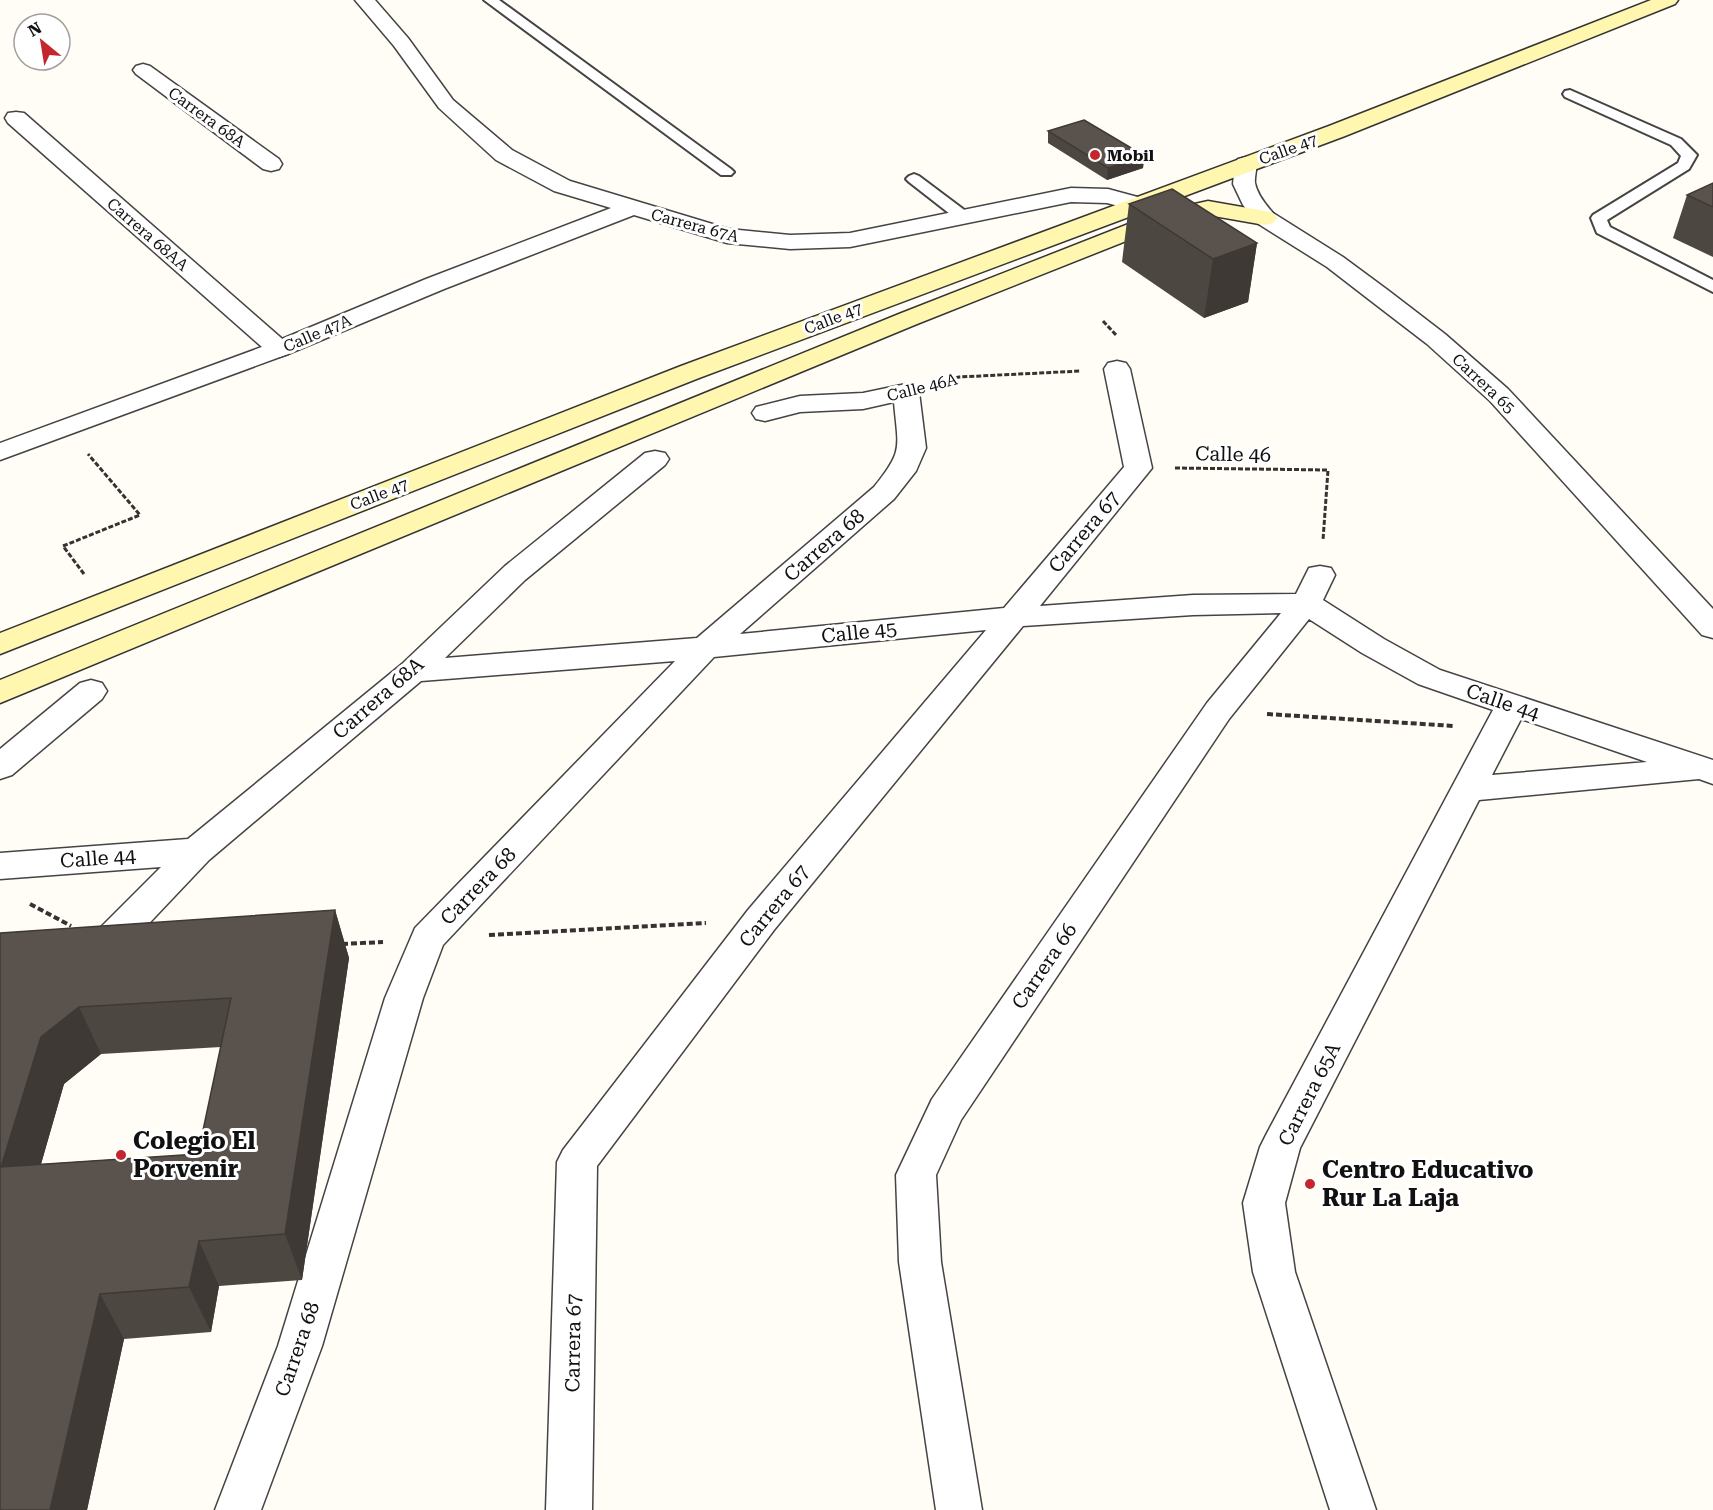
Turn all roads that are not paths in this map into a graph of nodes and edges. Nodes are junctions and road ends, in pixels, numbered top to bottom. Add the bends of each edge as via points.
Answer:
1 (365, 0) edge
2 (491, 0) edge
3 (1668, 0) edge
4 (143, 70) dead end
5 (1570, 93) dead end
6 (16, 118) dead end
7 (271, 164) dead end
8 (1246, 164) junction
9 (726, 172) dead end
10 (914, 178) dead end
11 (1137, 204) junction
12 (632, 208) junction
13 (965, 218) junction
14 (1265, 218) junction
15 (1713, 287) edge
16 (279, 350) junction
17 (1117, 369) road end
18 (906, 392) joint
19 (765, 413) dead end
20 (0, 452) edge
21 (656, 459) dead end
22 (1313, 589) junction
23 (1014, 616) junction
24 (1713, 628) edge
25 (0, 644) edge
26 (705, 648) junction
27 (412, 671) junction
28 (91, 691) dead end
29 (0, 692) edge
30 (1506, 717) junction
31 (0, 767) edge
32 (1709, 770) edge
33 (1468, 789) junction
34 (197, 851) junction
35 (0, 866) edge
36 (107, 944) edge
37 (238, 1510) edge
38 (569, 1510) edge
39 (959, 1510) edge
40 (1353, 1510) edge

1 - 12 street, Carrera 67A via 446,104 504,155 562,186
2 - 9 lane
3 - 8 main road, Calle 47
4 - 7 street, Carrera 68A
5 - 15 lane via 1676,142 1689,155 1684,166 1599,218 1603,230
6 - 16 street, Carrera 68AA
8 - 11 main road, Calle 47
8 - 14 street, Carrera 65 via 1244,184
10 - 13 lane
11 - 13 street, Carrera 67A via 1108,196 1071,195
11 - 25 main road, Calle 47 via 690,372
12 - 13 street, Carrera 67A via 727,236 790,242 850,240
12 - 16 street, Calle 47A via 435,284
14 - 24 street, Carrera 65 via 1380,296 1499,395
14 - 29 main road, Calle 47 via 1208,208 1167,217 885,328
16 - 20 street, Calle 47A
17 - 23 street, Carrera 67 via 1138,468
18 - 19 street, Calle 46A via 863,401 800,404
18 - 26 street, Carrera 68 via 912,448 906,465 892,484
21 - 27 street, Carrera 68A via 515,573
22 - 23 street, Calle 45 via 1193,604
22 - 30 street, Calle 44 via 1373,646
22 - 39 street, Carrera 66 via 1218,711 946,1111 916,1175 920,1262
23 - 26 street, Calle 45
23 - 38 street, Carrera 67 via 761,920 576,1162
26 - 27 street, Calle 45
26 - 37 street, Carrera 68 via 428,938 404,998 300,1346
27 - 34 street, Carrera 68A
28 - 31 street
30 - 32 street, Calle 44
30 - 33 street, Carrera 65A
32 - 33 street
33 - 40 street, Carrera 65A via 1281,1147 1264,1203 1274,1272
34 - 35 street, Calle 44
34 - 36 street, Carrera 68A

